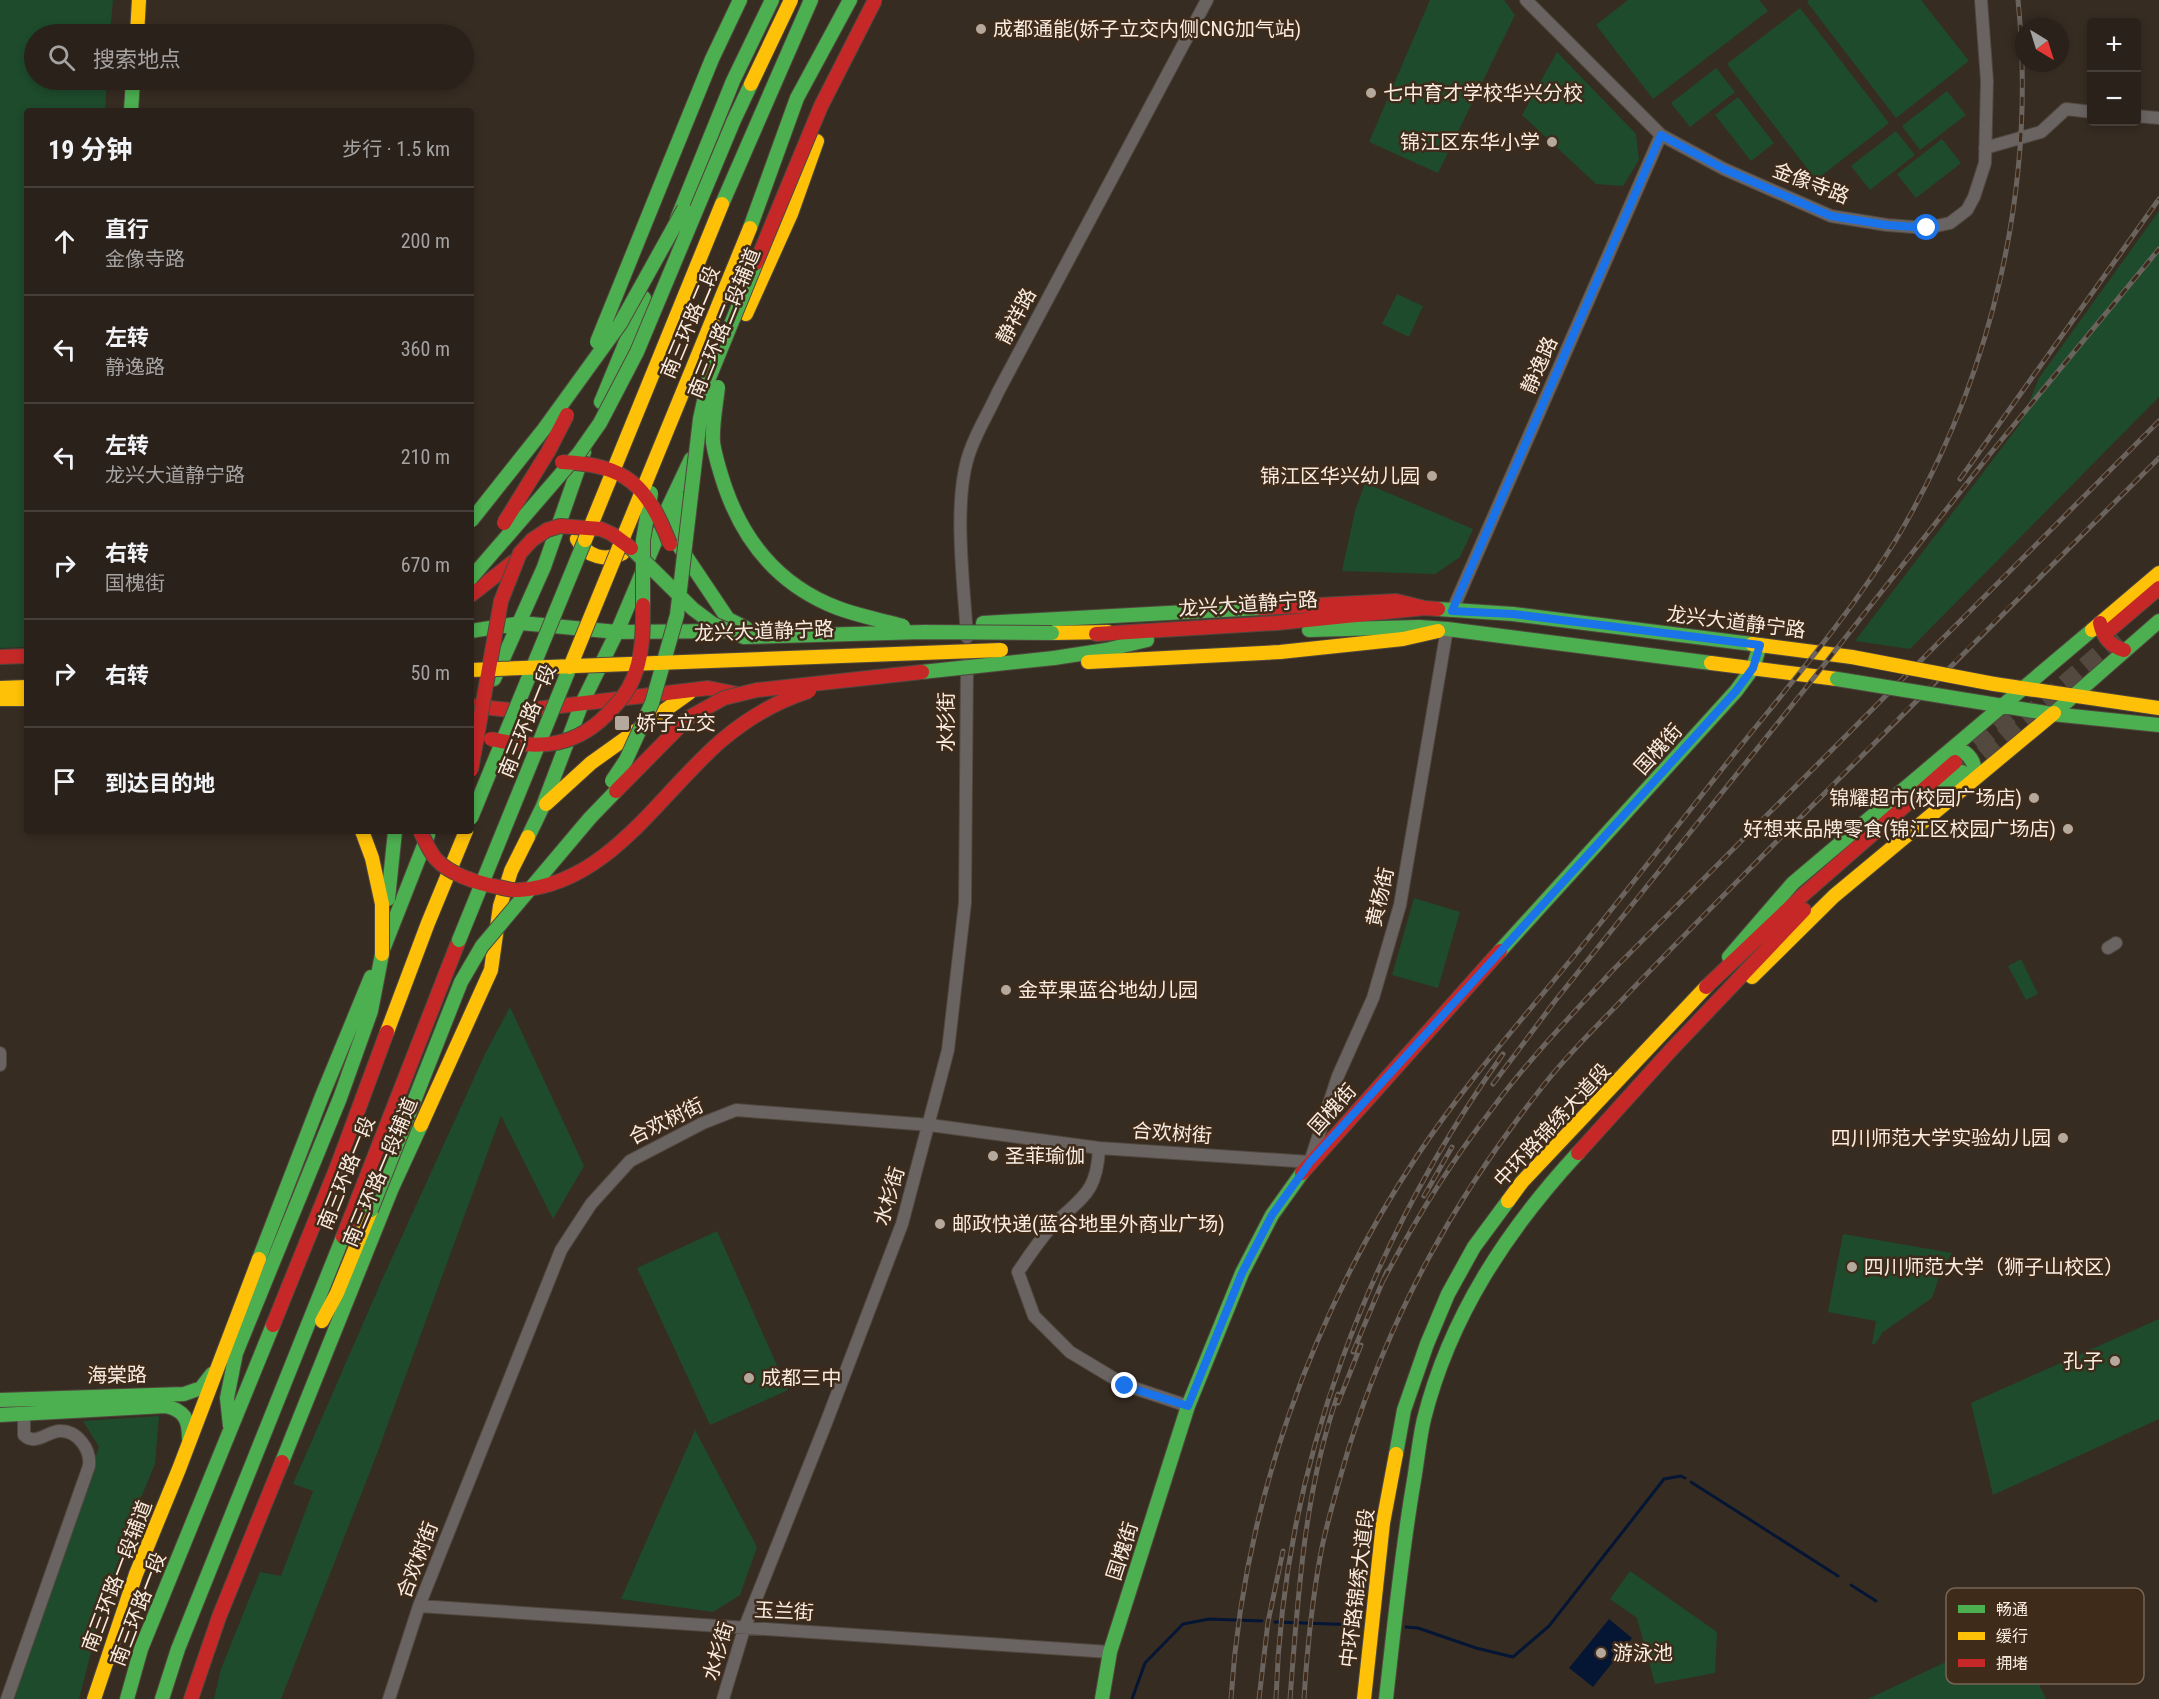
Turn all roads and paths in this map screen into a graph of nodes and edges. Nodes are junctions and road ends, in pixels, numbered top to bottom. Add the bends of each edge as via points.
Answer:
1 (129, 0) edge
2 (139, 0) edge
3 (740, 0) edge
4 (772, 0) edge
5 (791, 0) edge
6 (811, 0) edge
7 (850, 0) edge
8 (876, 0) edge
9 (885, 0) edge
10 (1207, 0) edge
11 (1526, 0) edge
12 (1981, 0) edge
13 (127, 24) edge
14 (138, 24) edge
15 (122, 90) edge
16 (132, 90) edge
17 (121, 108) edge
18 (131, 108) edge
19 (2087, 112) edge
20 (2141, 116) edge
21 (2159, 118) edge
22 (734, 120) junction
23 (1661, 135) junction
24 (1985, 148) junction
25 (733, 320) junction
26 (664, 434) junction
27 (687, 471) junction
28 (568, 503) junction
29 (665, 514) junction
30 (474, 517) edge
31 (474, 519) edge
32 (560, 525) junction
33 (474, 572) edge
34 (2159, 573) edge
35 (474, 574) edge
36 (2159, 588) edge
37 (680, 589) junction
38 (474, 593) edge
39 (2159, 604) edge
40 (1425, 608) junction
41 (1452, 611) junction
42 (2159, 621) edge
43 (521, 623) junction
44 (967, 624) junction
45 (818, 628) junction
46 (1447, 629) junction
47 (474, 631) edge
48 (752, 631) junction
49 (617, 632) junction
50 (924, 632) junction
51 (2114, 635) junction
52 (1053, 645) junction
53 (1760, 645) junction
54 (24, 656) edge
55 (0, 657) edge
56 (474, 661) edge
57 (572, 662) joint
58 (603, 662) joint
59 (534, 663) joint
60 (1753, 668) junction
61 (474, 670) edge
62 (24, 676) edge
63 (0, 677) edge
64 (966, 678) junction
65 (848, 681) junction
66 (24, 687) edge
67 (0, 688) edge
68 (708, 688) junction
69 (2023, 688) junction
70 (798, 696) junction
71 (2073, 697) junction
72 (0, 699) edge
73 (24, 699) edge
74 (582, 703) junction
75 (2004, 705) junction
76 (475, 707) edge
77 (2159, 708) edge
78 (2052, 714) junction
79 (2159, 725) edge
80 (474, 731) edge
81 (1954, 747) junction
82 (474, 753) edge
83 (1964, 771) junction
84 (543, 806) junction
85 (474, 811) edge
86 (590, 818) junction
87 (363, 834) edge
88 (395, 834) edge
89 (422, 834) edge
90 (428, 834) edge
91 (454, 834) edge
92 (465, 834) edge
93 (441, 891) junction
94 (382, 954) junction
95 (1701, 992) junction
96 (0, 1053) edge
97 (0, 1065) edge
98 (930, 1125) junction
99 (1099, 1148) junction
100 (1310, 1162) junction
101 (220, 1361) junction
102 (287, 1380) junction
103 (0, 1400) edge
104 (1188, 1406) junction
105 (24, 1413) junction
106 (0, 1415) edge
107 (230, 1429) junction
108 (188, 1444) junction
109 (419, 1606) junction
110 (744, 1629) junction
111 (1110, 1652) junction
112 (7, 1699) edge
113 (94, 1699) edge
114 (127, 1699) edge
115 (162, 1699) edge
116 (191, 1699) edge
117 (389, 1699) edge
118 (723, 1699) edge
119 (1102, 1699) edge
120 (1364, 1699) edge
121 (1386, 1699) edge

1 - 13 main road
2 - 14 main road
3 - 33 main road, bridge via 712,59 567,415
4 - 28 main road via 733,81 595,417
5 - 22 main road, bridge
6 - 59 main road, 南三环路二段, bridge via 722,204
7 - 26 main road, 南三环路二段, bridge via 797,98 750,228
8 - 25 main road, bridge via 821,106
9 - 27 main road, 南三环路二段辅道 via 832,100 791,214 734,342
10 - 44 street, 静祥路 via 998,392 970,452 962,492
11 - 23 street, 金像寺路
12 - 24 street, 金像寺路 via 1988,81
15 - 17 main road
16 - 18 main road
19 - 24 street via 2066,109 2041,132
20 - 21 street
22 - 30 main road, bridge via 620,324
22 - 35 main road, bridge via 637,352 600,423 579,453
23 - 24 street, 金像寺路 via 1724,169 1831,216 1927,228 1950,223 1967,210 1985,163
23 - 41 street, 静逸路
25 - 37 main road, bridge via 709,378 700,419
25 - 50 main road, bridge via 720,362 714,445 728,498 750,538 766,561 817,599
26 - 57 main road, 南三环路二段, bridge
26 - 80 main road, bridge via 646,512 640,649 636,674 625,695 589,733 556,744 492,740
27 - 29 main road, 南三环路二段辅道
27 - 48 main road via 674,526 675,540 728,619
28 - 29 main road via 579,544 594,556 614,558 643,540
28 - 32 main road
29 - 49 main road, 南三环路二段辅道
31 - 37 main road, bridge via 524,477 555,462 606,466 631,478 658,511 675,557
32 - 38 main road
32 - 43 main road
34 - 51 main road
36 - 51 main road
37 - 86 main road, bridge via 677,615 652,703 626,760
39 - 51 main road
40 - 41 main road, 龙兴大道静宁路
40 - 44 main road via 1396,601
40 - 52 main road, 龙兴大道静宁路 via 1278,623 1108,632
41 - 53 main road, 龙兴大道静宁路 via 1513,614
42 - 51 main road
43 - 47 main road
43 - 49 main road
43 - 76 main road
44 - 45 main road
44 - 64 street, 静祥路
45 - 48 main road
45 - 70 main road via 803,635 796,645
46 - 52 main road, 龙兴大道静宁路 via 1290,630 1147,640 1106,650
46 - 60 main road, 龙兴大道静宁路
46 - 64 main road via 1403,639 1280,652 1098,660
46 - 100 street, 黄杨街 via 1400,905 1373,998 1338,1076
48 - 49 main road
49 - 58 main road, 南三环路二段辅道
50 - 52 main road, bridge
50 - 82 main road, bridge via 744,638 713,624 693,609 612,534 601,529 560,525 540,535 520,553 501,601
51 - 69 main road
51 - 71 main road
52 - 56 main road, 龙兴大道静宁路, bridge
52 - 61 main road, 龙兴大道静宁路, bridge
52 - 65 main road, bridge
53 - 60 main road, 国槐街
53 - 69 main road, 龙兴大道静宁路, bridge via 1852,657
54 - 55 main road
57 - 102 main road, 南三环路一段, bridge
58 - 74 main road, 南三环路一段辅道
59 - 85 main road, 南三环路一段, bridge
60 - 75 main road, 龙兴大道静宁路, bridge
60 - 100 main road, 国槐街
62 - 63 main road
64 - 70 main road
64 - 98 street, 水杉街 via 965,903 948,1050
65 - 86 main road, bridge via 757,690 724,698 688,718
65 - 89 main road, bridge via 803,693 761,712 682,778 630,835 594,864 562,882 524,892 497,890 466,878 437,860
66 - 67 main road
68 - 70 main road via 766,699
68 - 74 main road
68 - 84 main road via 688,693 591,763
69 - 71 main road, 龙兴大道静宁路
69 - 75 main road
71 - 77 main road, 龙兴大道静宁路
71 - 78 main road
72 - 73 main road
74 - 76 main road via 519,711
74 - 84 main road, 南三环路一段辅道
75 - 78 main road, 龙兴大道静宁路
75 - 81 main road
78 - 79 main road, 龙兴大道静宁路
78 - 83 main road
81 - 83 main road via 1963,750 1975,764 1976,769
81 - 95 main road via 1792,883
83 - 95 main road, 中环路锦绣大道段 via 1803,895
83 - 121 main road, 中环路锦绣大道段 via 1825,887 1542,1191 1498,1252 1447,1350 1424,1419
84 - 116 main road, 南三环路一段辅道 via 511,871 500,906 491,970 392,1188 219,1617
86 - 102 main road, bridge via 482,946 461,982 336,1293
87 - 94 main road, bridge via 382,904
88 - 94 main road, bridge
90 - 101 main road, 南三环路一段辅道
91 - 93 main road
92 - 93 main road, 南三环路一段
93 - 107 main road, 南三环路一段 via 337,1167
94 - 107 main road via 371,1011 340,1098 236,1353 227,1398
95 - 120 main road, 中环路锦绣大道段 via 1522,1182 1474,1247 1448,1294 1404,1410 1383,1523
96 - 97 street
98 - 99 street, 合欢树街
98 - 109 street, 合欢树街 via 736,1110 630,1161 591,1204 561,1250
98 - 110 street, 水杉街 via 902,1224
99 - 100 street, 合欢树街
99 - 104 street via 1090,1191 1050,1229 1017,1272 1034,1316 1070,1352 1125,1386
100 - 104 main road, 国槐街 via 1272,1215 1242,1273
101 - 103 main road, 海棠路 via 201,1388 184,1394
101 - 108 main road, 南三环路一段辅道
102 - 115 main road, 南三环路一段 via 178,1649
104 - 111 main road, 国槐街
105 - 106 main road, 海棠路
105 - 108 main road, 海棠路 via 176,1408 185,1413 190,1425
105 - 112 street via 27,1439 66,1432 82,1442 90,1458
107 - 114 main road, 南三环路一段 via 141,1649
108 - 113 main road, 南三环路一段辅道 via 136,1574
109 - 110 street, 玉兰街
109 - 117 street, 合欢树街
110 - 111 street, 玉兰街
110 - 118 street, 水杉街
111 - 119 main road, 国槐街

